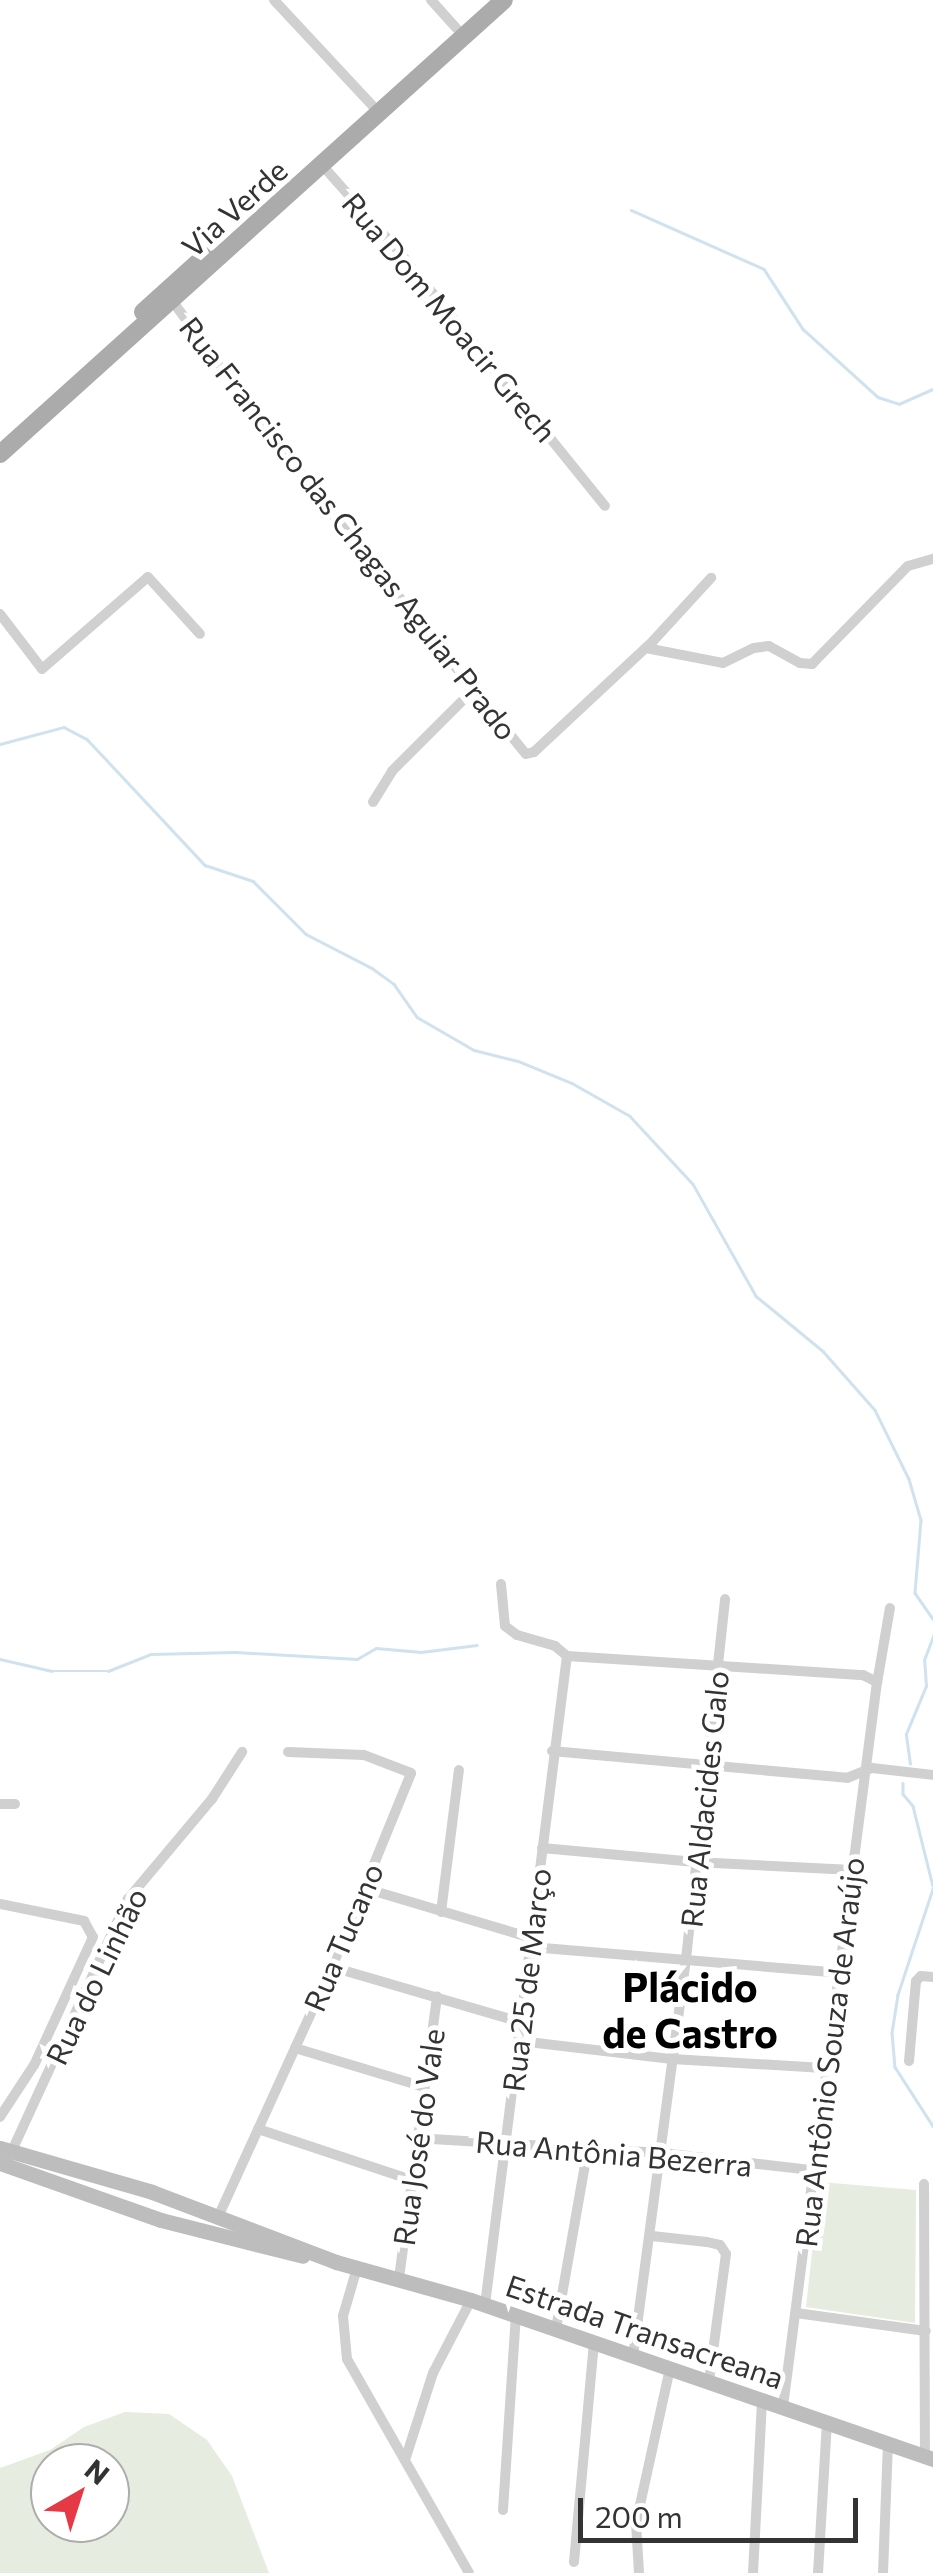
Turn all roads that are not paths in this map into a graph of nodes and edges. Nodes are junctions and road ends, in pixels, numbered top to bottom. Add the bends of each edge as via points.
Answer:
1 (274, 0) edge
2 (431, 0) edge
3 (486, 0) edge
4 (504, 0) edge
5 (456, 28) junction
6 (372, 105) junction
7 (322, 165) junction
8 (172, 302) junction
9 (0, 440) edge
10 (0, 454) edge
11 (605, 506) dead end
12 (933, 559) edge
13 (711, 578) dead end
14 (0, 614) edge
15 (200, 634) dead end
16 (646, 648) junction
17 (474, 690) junction
18 (373, 802) dead end
19 (501, 1584) dead end
20 (725, 1600) dead end
21 (890, 1608) dead end
22 (566, 1656) junction
23 (719, 1663) junction
24 (877, 1684) junction
25 (552, 1751) junction
26 (242, 1752) dead end
27 (288, 1752) dead end
28 (708, 1763) junction
29 (459, 1770) dead end
30 (863, 1773) junction
31 (933, 1775) edge
32 (0, 1804) edge
33 (15, 1804) dead end
34 (542, 1848) junction
35 (695, 1862) junction
36 (852, 1870) junction
37 (364, 1888) junction
38 (0, 1904) edge
39 (440, 1912) junction
40 (532, 1942) junction
41 (686, 1959) junction
42 (332, 1968) junction
43 (839, 1973) junction
44 (933, 1977) edge
45 (437, 1997) junction
46 (523, 2023) junction
47 (520, 2041) junction
48 (294, 2048) junction
49 (672, 2059) junction
50 (909, 2061) dead end
51 (824, 2068) junction
52 (424, 2087) junction
53 (0, 2117) edge
54 (258, 2129) junction
55 (416, 2138) junction
56 (506, 2143) junction
57 (588, 2148) junction
58 (662, 2153) junction
59 (4, 2157) edge
60 (812, 2170) junction
61 (411, 2180) junction
62 (924, 2184) dead end
63 (160, 2195) junction
64 (144, 2214) junction
65 (218, 2215) junction
66 (161, 2220) junction
67 (652, 2236) junction
68 (336, 2262) junction
69 (358, 2268) junction
70 (399, 2278) junction
71 (478, 2302) junction
72 (796, 2313) junction
73 (516, 2315) junction
74 (556, 2329) junction
75 (926, 2331) junction
76 (594, 2342) junction
77 (633, 2356) junction
78 (670, 2368) junction
79 (709, 2382) junction
80 (762, 2400) junction
81 (784, 2408) junction
82 (827, 2422) junction
83 (888, 2444) junction
84 (406, 2457) junction
85 (929, 2458) edge
86 (503, 2510) dead end
87 (574, 2562) dead end
88 (469, 2573) edge
89 (639, 2573) edge
90 (753, 2573) edge
91 (818, 2573) edge
92 (884, 2573) edge

1 - 6 street
2 - 5 street
3 - 5 main road, Via Verde
4 - 7 main road, Via Verde
5 - 6 main road, Via Verde
6 - 9 main road, Via Verde
7 - 8 main road, Via Verde
7 - 11 street, Rua Dom Moacir Grech
8 - 10 main road, Via Verde
8 - 17 street, Rua Francisco das Chagas Aguiar Prado
12 - 16 street via 908,566 812,664 769,646 723,663
13 - 16 street
14 - 15 street via 37,666 54,662 148,577
16 - 17 street, Rua Francisco das Chagas Aguiar Prado via 526,754
17 - 18 street via 392,771
19 - 22 street via 506,1626
20 - 23 street, Rua Aldacides Galo
21 - 24 street
22 - 23 street
22 - 25 street, Rua 25 de Março
23 - 24 street via 867,1675
23 - 28 street, Rua Aldacides Galo
24 - 30 street, Rua Antônio Souza de Araújo
25 - 28 street
25 - 34 street, Rua 25 de Março
26 - 59 street, Rua do Linhão via 219,1790 128,1899
27 - 37 street, Rua Tucano via 359,1755 411,1773
28 - 30 street via 847,1778
28 - 35 street, Rua Aldacides Galo
29 - 39 street
30 - 31 street via 872,1768
30 - 36 street, Rua Antônio Souza de Araújo
32 - 33 street
34 - 35 street
34 - 40 street, Rua 25 de Março
35 - 36 street
35 - 41 street, Rua Aldacides Galo
36 - 43 street, Rua Antônio Souza de Araújo
37 - 39 street
37 - 42 street, Rua Tucano
38 - 53 street via 84,1921 93,1937 34,2065
39 - 40 street
40 - 41 street
40 - 46 street, Rua 25 de Março
41 - 43 street
41 - 49 street, Rua Aldacides Galo
42 - 45 street
42 - 48 street, Rua Tucano
43 - 51 street, Rua Antônio Souza de Araújo
44 - 50 street via 918,1977
45 - 46 street
45 - 52 street, Rua José do Vale
46 - 47 street, Rua 25 de Março
47 - 49 street
47 - 56 street, Rua 25 de Março
48 - 52 street
48 - 54 street, Rua Tucano
49 - 51 street
49 - 58 street, Rua Aldacides Galo
51 - 60 street, Rua Antônio Souza de Araújo
52 - 55 street, Rua José do Vale
54 - 61 street
54 - 65 street, Rua Tucano
55 - 56 street, Rua Antônia Bezerra
55 - 61 street, Rua José do Vale
56 - 57 street, Rua Antônia Bezerra
56 - 71 street, Rua 25 de Março
57 - 58 street, Rua Antônia Bezerra
57 - 74 street
58 - 60 street, Rua Antônia Bezerra
58 - 67 street, Rua Aldacides Galo
59 - 63 street, Estrada Transacreana
59 - 64 street, Estrada Transacreana
60 - 72 street, Rua Antônio Souza de Araújo
61 - 70 street, Rua José do Vale
62 - 75 street
63 - 64 street
63 - 65 street, Estrada Transacreana
63 - 66 street
64 - 66 street, Estrada Transacreana
65 - 68 street, Estrada Transacreana
66 - 68 street, Estrada Transacreana
67 - 77 street, Rua Aldacides Galo
67 - 79 street via 720,2245 726,2254
68 - 69 street, Estrada Transacreana
69 - 70 street, Estrada Transacreana
69 - 84 street via 343,2316 347,2360
70 - 71 street, Estrada Transacreana
71 - 73 street, Estrada Transacreana
71 - 84 street, Rua 25 de Março via 433,2372
72 - 75 street
72 - 81 street, Rua Antônio Souza de Araújo
73 - 74 street, Estrada Transacreana
73 - 86 street
74 - 76 street, Estrada Transacreana
75 - 85 street
76 - 77 street, Estrada Transacreana
76 - 87 street
77 - 78 street, Estrada Transacreana
78 - 79 street, Estrada Transacreana
78 - 89 street via 636,2524
79 - 80 street, Estrada Transacreana
80 - 81 street, Estrada Transacreana
80 - 90 street
81 - 82 street, Estrada Transacreana
82 - 83 street, Estrada Transacreana
82 - 91 street
83 - 85 street, Estrada Transacreana
83 - 92 street
84 - 88 street

